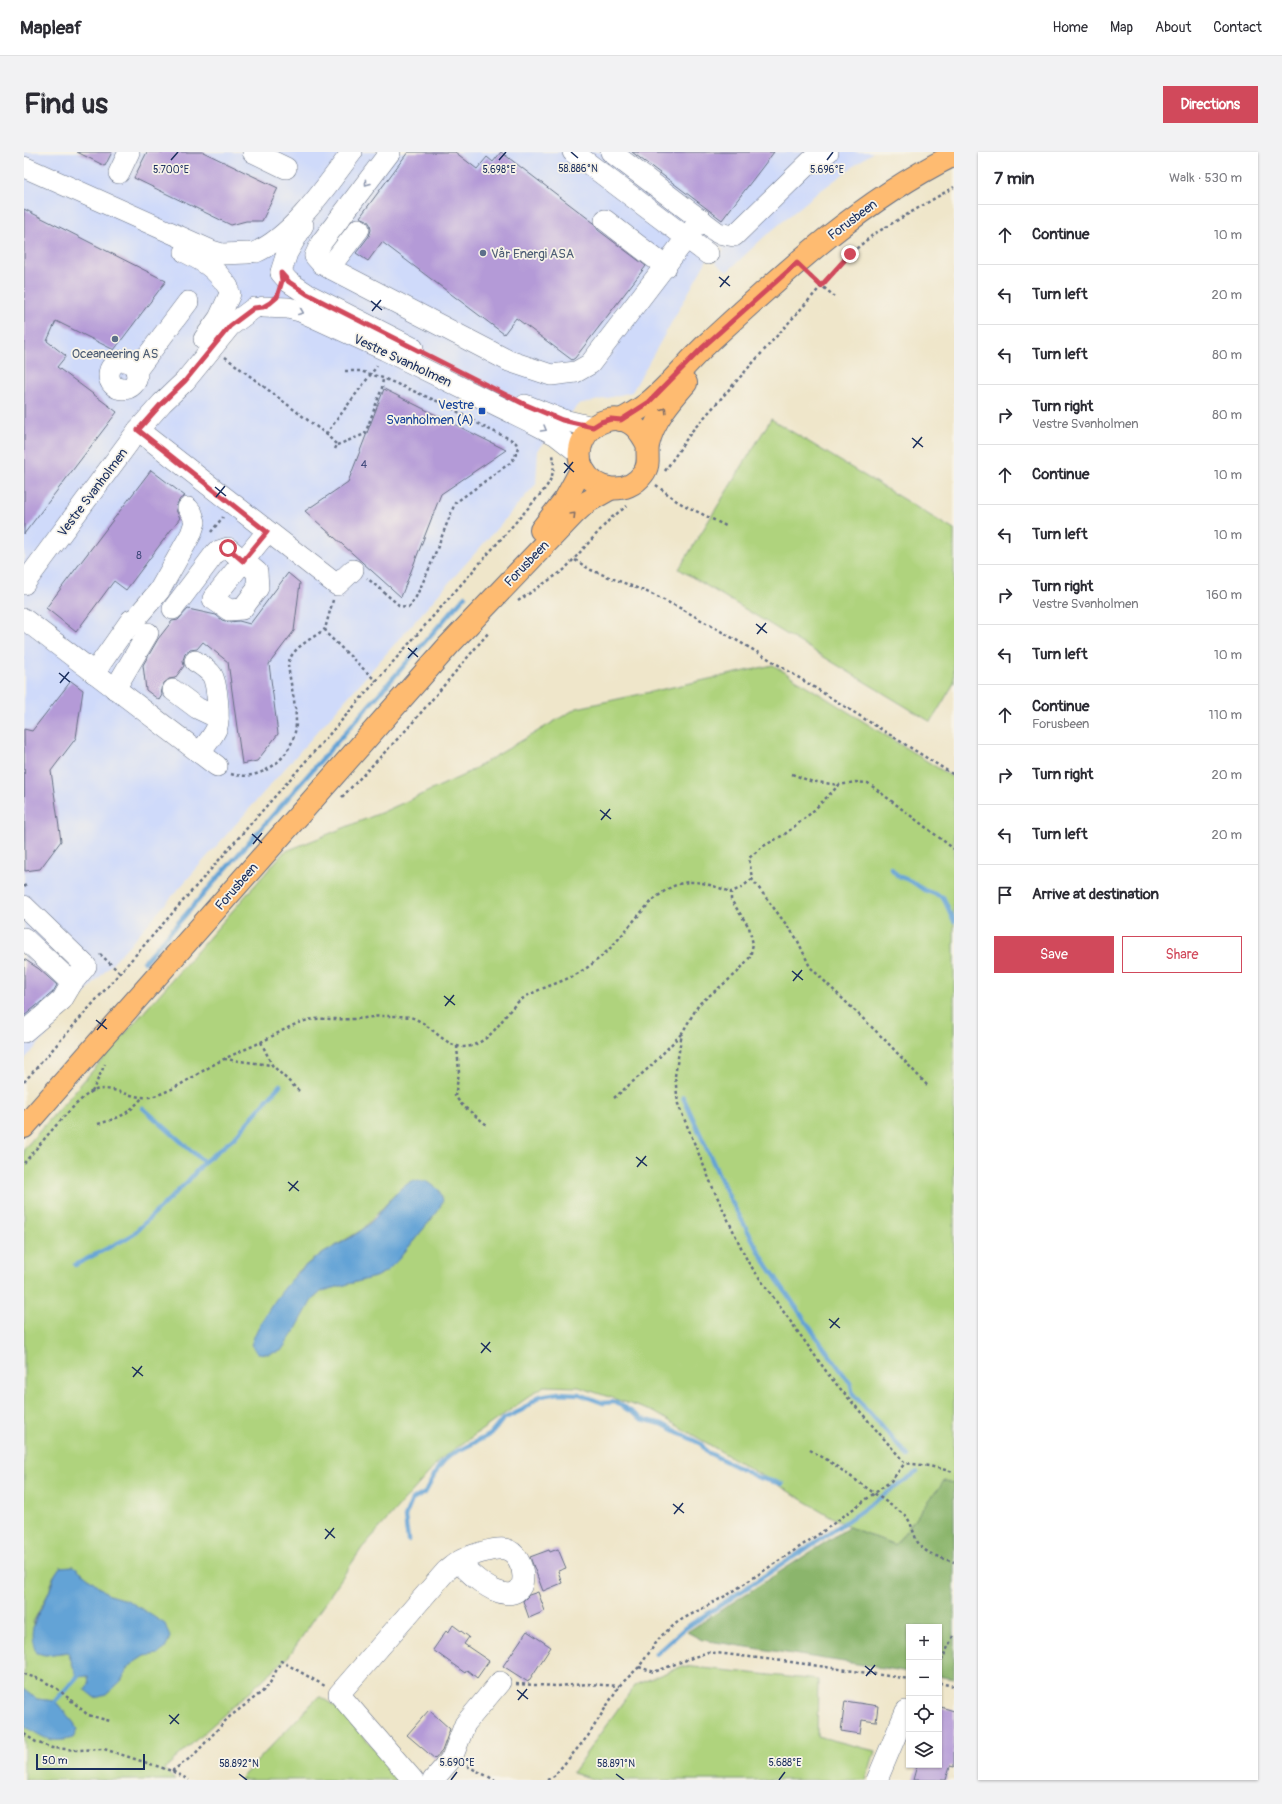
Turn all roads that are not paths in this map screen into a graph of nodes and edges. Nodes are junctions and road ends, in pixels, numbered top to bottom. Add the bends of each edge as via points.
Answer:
1 (129, 152) edge
2 (253, 152) edge
3 (352, 152) edge
4 (390, 152) edge
5 (611, 152) edge
6 (828, 152) edge
7 (583, 155) edge
8 (954, 155) edge
9 (24, 168) edge
10 (286, 168) dead end
11 (120, 173) dead end
12 (56, 183) junction
13 (323, 191) junction
14 (701, 219) junction
15 (605, 220) dead end
16 (359, 229) dead end
17 (687, 238) junction
18 (252, 253) junction
19 (708, 254) dead end
20 (666, 267) junction
21 (330, 268) junction
22 (281, 272) junction
23 (229, 291) junction
24 (761, 297) junction
25 (188, 302) dead end
26 (258, 307) junction
27 (162, 403) junction
28 (621, 420) junction
29 (593, 427) junction
30 (138, 430) junction
31 (648, 446) junction
32 (581, 460) junction
33 (610, 489) junction
34 (188, 508) dead end
35 (267, 532) junction
36 (353, 570) road end
37 (24, 584) edge
38 (173, 609) dead end
39 (24, 619) edge
40 (148, 633) dead end
41 (449, 644) junction
42 (195, 661) dead end
43 (94, 673) junction
44 (115, 689) junction
45 (173, 690) dead end
46 (218, 718) junction
47 (200, 753) junction
48 (217, 766) road end
49 (24, 906) edge
50 (24, 938) edge
51 (72, 983) junction
52 (24, 1032) edge
53 (24, 1127) edge
54 (458, 1562) dead end
55 (500, 1682) road end
56 (906, 1711) dead end
57 (413, 1780) edge
58 (433, 1780) edge
59 (877, 1780) edge

1 - 11 street
2 - 10 street
3 - 13 street
4 -> 21 street via 321,243 315,256
5 - 14 street
6 - 14 street via 814,158 734,236 718,233
7 - 17 street
8 - 24 main road, Forusbeen via 884,195 840,227
9 - 12 street
12 - 18 street via 212,251 222,254
12 - 23 street via 123,223 207,263 221,276
13 - 18 street via 284,234 267,248
13 - 22 street via 287,253
14 - 17 street
15 - 20 street
16 - 21 street
17 - 19 street
17 - 20 street
18 - 22 street via 265,254
18 - 23 street via 236,260 229,270
20 - 21 street via 590,364 576,372 551,375 509,361
22 - 26 street via 282,285 277,297 270,303
22 - 29 street, Vestre Svanholmen via 289,282 307,294 524,404 562,420
23 - 26 street via 241,304
23 - 27 street, Vestre Svanholmen via 219,318 177,376
24 - 28 main road, Forusbeen via 703,347 649,402
31 -> 24 main road, Forusbeen via 668,405
25 - 27 street via 136,377
26 - 27 street, Vestre Svanholmen via 230,326 185,381
26 -> 32 street, Vestre Svanholmen via 288,308 340,330 533,422 556,435
27 - 30 street, Vestre Svanholmen
28 - 29 main road via 611,419
28 - 31 main road via 633,425 643,434
29 - 32 main road via 581,443
30 - 35 street
30 - 37 street, Vestre Svanholmen
31 - 33 main road via 655,480 621,489
32 - 33 main road via 588,478
32 - 41 main road, Forusbeen via 562,503
41 -> 33 main road, Forusbeen via 576,512 587,502
34 - 43 street via 194,517 194,527 168,573 154,585 142,601 124,632
35 - 36 street via 337,585
35 - 38 street via 243,561 228,548 216,552
39 - 43 street
40 - 44 street
41 - 53 main road, Forusbeen
42 - 46 street via 208,671 214,681
43 - 44 street
44 - 47 street
45 - 46 street via 198,708
46 - 47 street via 217,727
47 - 48 street
49 - 51 street via 86,966
50 - 51 street
51 - 52 street via 62,1000
54 - 57 street via 446,1571 339,1694
55 - 58 street via 464,1724 452,1758
56 - 59 street

